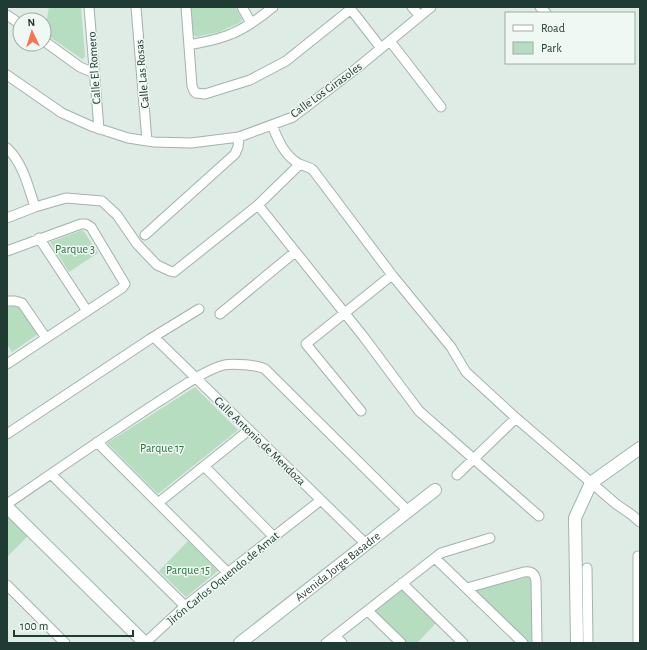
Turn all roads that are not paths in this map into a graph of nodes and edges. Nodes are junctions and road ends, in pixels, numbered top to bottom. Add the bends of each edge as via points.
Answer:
1 (89, 7) edge
2 (136, 7) edge
3 (186, 7) edge
4 (242, 7) edge
5 (273, 7) edge
6 (412, 7) edge
7 (431, 7) edge
8 (350, 8) edge
9 (420, 16) junction
10 (251, 23) junction
11 (390, 41) junction
12 (189, 45) junction
13 (52, 47) edge
14 (381, 48) junction
15 (94, 73) junction
16 (7, 75) edge
17 (441, 107) dead end
18 (272, 125) junction
19 (98, 129) junction
20 (239, 137) junction
21 (148, 141) junction
22 (7, 148) edge
23 (300, 164) junction
24 (258, 205) junction
25 (35, 207) junction
26 (7, 218) edge
27 (145, 235) dead end
28 (39, 238) junction
29 (7, 251) edge
30 (295, 252) junction
31 (392, 275) junction
32 (7, 301) edge
33 (199, 309) dead end
34 (87, 311) junction
35 (220, 314) dead end
36 (345, 314) junction
37 (154, 337) junction
38 (46, 338) junction
39 (7, 364) edge
40 (196, 378) junction
41 (361, 412) dead end
42 (516, 418) junction
43 (249, 430) junction
44 (7, 434) edge
45 (97, 442) junction
46 (640, 448) edge
47 (473, 459) junction
48 (204, 466) junction
49 (51, 474) junction
50 (457, 475) dead end
51 (591, 483) junction
52 (435, 490) dead end
53 (321, 500) junction
54 (158, 503) junction
55 (7, 504) edge
56 (7, 507) edge
57 (408, 511) junction
58 (636, 512) edge
59 (539, 516) dead end
60 (640, 522) edge
61 (274, 537) junction
62 (490, 538) dead end
63 (366, 544) junction
64 (638, 556) dead end
65 (435, 558) junction
66 (587, 568) dead end
67 (228, 573) junction
68 (402, 583) junction
69 (7, 585) edge
70 (467, 588) junction
71 (185, 606) junction
72 (368, 611) junction
73 (639, 622) edge
74 (335, 636) junction
75 (65, 643) edge
76 (145, 643) edge
77 (240, 643) edge
78 (326, 643) edge
79 (342, 643) edge
80 (401, 643) edge
81 (463, 643) edge
82 (523, 643) edge
83 (537, 643) edge
84 (577, 643) edge
85 (588, 643) edge
86 (638, 643) edge

1 - 15 street, Calle El Romero
2 - 21 street, Calle Las Rosas
3 - 12 street
4 - 10 street
5 - 10 street
6 - 9 street
7 - 9 street, Calle Los Girasoles
8 - 12 street via 286,61 250,80 205,94 194,91
8 - 14 street
9 - 11 street, Calle Los Girasoles
10 - 12 street via 232,34
11 - 14 street, Calle Los Girasoles
11 - 17 street
13 - 15 street via 80,67
14 - 18 street, Calle Los Girasoles via 293,117
15 - 19 street, Calle El Romero
16 - 19 street, Calle Los Girasoles via 62,113
18 - 20 street, Calle Los Girasoles
18 - 23 street via 287,154
19 - 21 street, Calle Los Girasoles
20 - 21 street, Calle Los Girasoles via 191,143
20 - 27 street via 235,154
22 - 25 street via 21,169
23 - 24 street
23 - 31 street via 313,170
24 - 25 street via 174,272 157,265 137,244 117,215 102,201 66,198
24 - 30 street
25 - 26 street
28 - 29 street
28 - 34 street
28 - 34 street via 81,224 91,227 125,284
30 - 35 street
30 - 36 street
31 - 36 street
31 - 42 street via 451,347 466,372
32 - 38 street via 22,303
33 - 37 street
34 - 38 street
36 - 41 street via 306,344
36 - 47 street via 419,411
37 - 40 street, Calle Antonio de Mendoza
37 - 44 street
38 - 39 street
40 - 43 street, Calle Antonio de Mendoza
40 - 45 street
40 - 57 street via 228,364 266,369
42 - 47 street
42 - 51 street
43 - 48 street
43 - 53 street, Calle Antonio de Mendoza
45 - 49 street
45 - 54 street
46 - 51 street
47 - 50 street
47 - 59 street
48 - 54 street
48 - 61 street
49 - 55 street
49 - 71 street
51 - 58 street via 616,504
51 - 84 street via 575,523
52 - 57 street, Avenida Jorge Basadre
53 - 61 street, Jirón Carlos Oquendo de Amat
53 - 63 street, Calle Antonio de Mendoza
54 - 67 street
56 - 76 street
57 - 63 street, Avenida Jorge Basadre
58 - 60 street
61 - 67 street, Jirón Carlos Oquendo de Amat
62 - 65 street via 449,550
63 - 77 street, Avenida Jorge Basadre
64 - 73 street
65 - 68 street
65 - 70 street
66 - 85 street
67 - 71 street, Jirón Carlos Oquendo de Amat
68 - 72 street
68 - 81 street
69 - 75 street
70 - 82 street
70 - 83 street via 524,572 533,573 536,581
71 - 76 street, Jirón Carlos Oquendo de Amat
72 - 74 street
72 - 80 street
73 - 86 street
74 - 78 street
74 - 79 street

